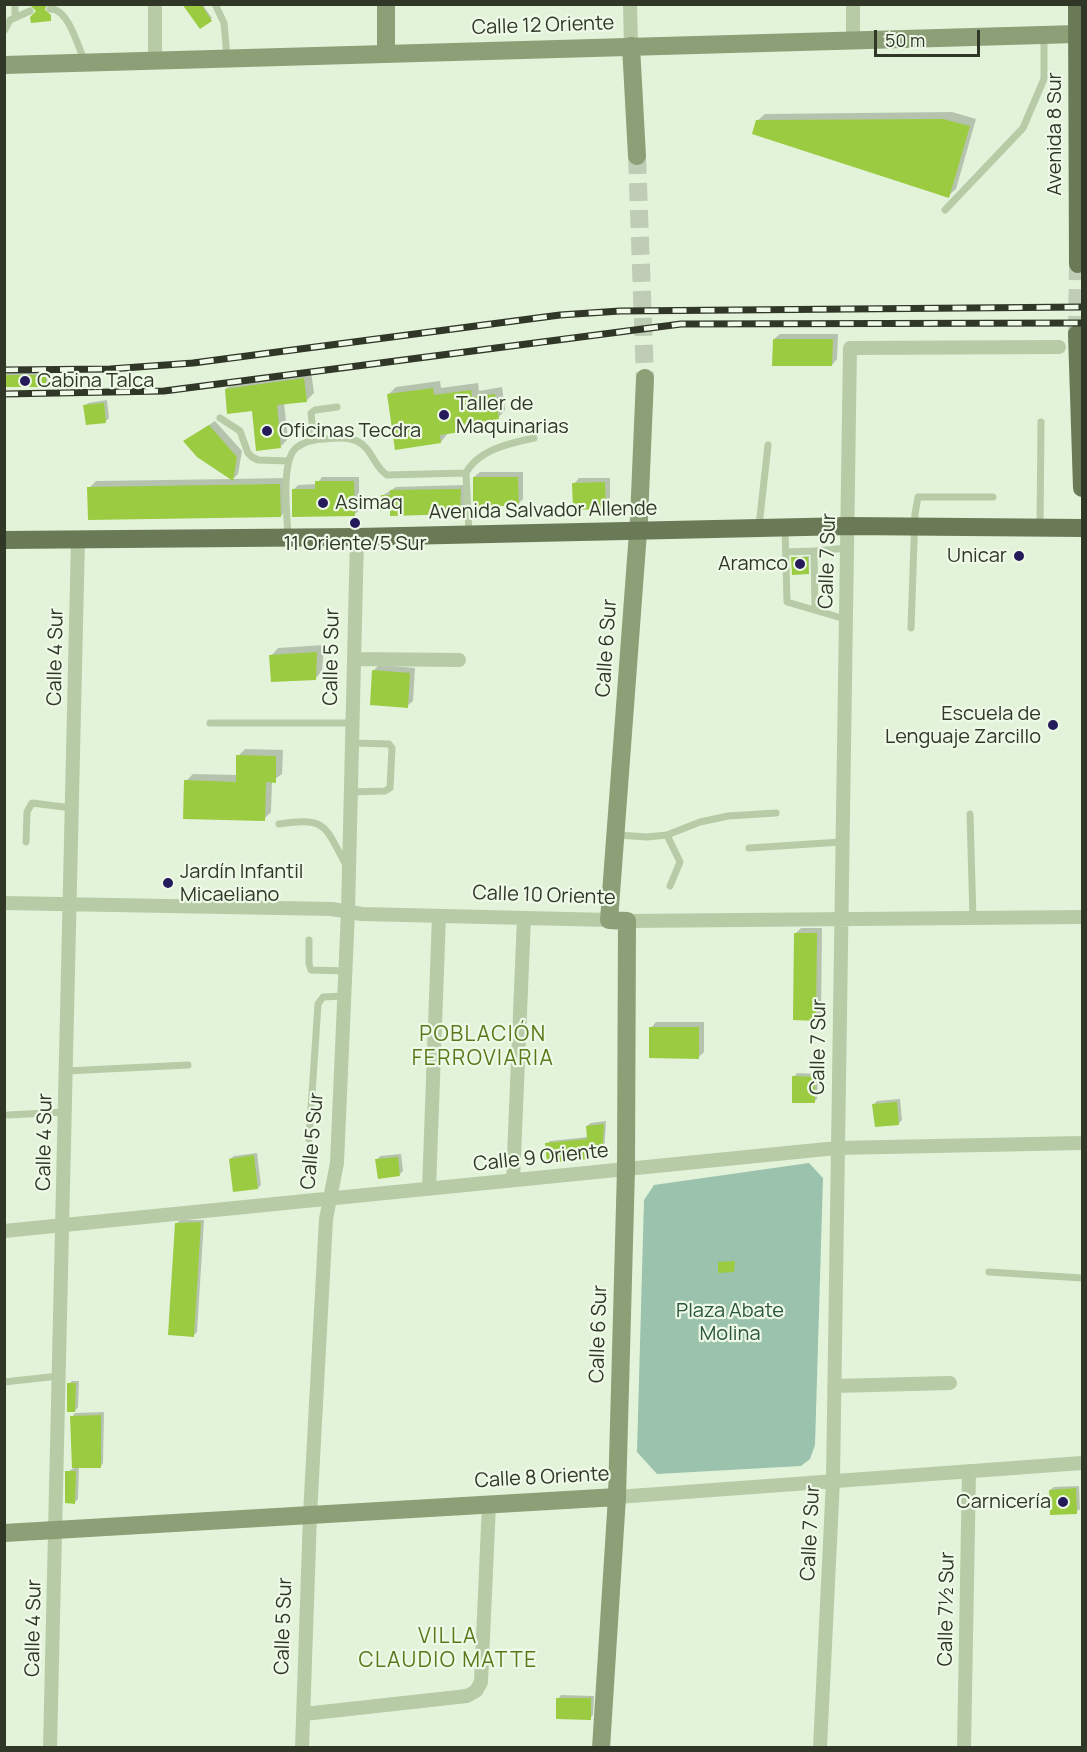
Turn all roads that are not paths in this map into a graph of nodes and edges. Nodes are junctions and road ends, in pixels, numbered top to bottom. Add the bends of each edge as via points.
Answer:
1 (15, 4) edge
2 (155, 4) edge
3 (215, 4) edge
4 (386, 4) edge
5 (630, 4) edge
6 (853, 4) edge
7 (1077, 4) edge
8 (50, 9) dead end
9 (30, 11) dead end
10 (15, 16) junction
11 (4, 31) edge
12 (1080, 34) edge
13 (1044, 36) junction
14 (853, 40) junction
15 (631, 46) junction
16 (386, 54) junction
17 (227, 58) junction
18 (155, 61) junction
19 (85, 62) junction
20 (4, 65) edge
21 (636, 156) tunnel mouth
22 (945, 210) dead end
23 (1078, 264) dead end
24 (1077, 334) dead end
25 (1059, 347) dead end
26 (645, 378) tunnel mouth
27 (337, 407) dead end
28 (220, 418) dead end
29 (1041, 422) dead end
30 (534, 438) dead end
31 (314, 440) junction
32 (768, 445) dead end
33 (289, 460) junction
34 (466, 473) junction
35 (1083, 488) edge
36 (993, 497) dead end
37 (849, 526) junction
38 (915, 526) junction
39 (1040, 527) junction
40 (759, 528) junction
41 (785, 528) junction
42 (1083, 528) edge
43 (638, 531) junction
44 (469, 535) junction
45 (357, 537) junction
46 (78, 538) junction
47 (288, 538) junction
48 (4, 540) edge
49 (848, 548) junction
50 (814, 551) junction
51 (786, 552) junction
52 (815, 609) junction
53 (845, 619) junction
54 (910, 628) dead end
55 (355, 659) junction
56 (459, 660) dead end
57 (210, 723) dead end
58 (353, 723) junction
59 (352, 743) junction
60 (351, 792) junction
61 (72, 808) junction
62 (776, 813) dead end
63 (970, 814) dead end
64 (279, 824) dead end
65 (615, 834) junction
66 (667, 835) junction
67 (26, 842) dead end
68 (841, 842) junction
69 (749, 848) dead end
70 (349, 870) junction
71 (670, 886) dead end
72 (4, 903) edge
73 (69, 904) junction
74 (348, 911) junction
75 (439, 916) junction
76 (524, 918) junction
77 (1083, 918) edge
78 (973, 919) junction
79 (609, 920) junction
80 (627, 921) junction
81 (840, 921) junction
82 (309, 940) dead end
83 (346, 970) junction
84 (344, 996) junction
85 (188, 1065) dead end
86 (66, 1071) junction
87 (65, 1112) junction
88 (8, 1115) dead end
89 (309, 1139) dead end
90 (1083, 1143) edge
91 (837, 1148) junction
92 (626, 1169) junction
93 (513, 1180) junction
94 (429, 1188) junction
95 (332, 1196) junction
96 (62, 1225) junction
97 (4, 1231) edge
98 (989, 1272) dead end
99 (1083, 1278) edge
100 (59, 1377) junction
101 (4, 1382) edge
102 (950, 1383) dead end
103 (834, 1386) junction
104 (1083, 1463) edge
105 (969, 1471) junction
106 (833, 1480) junction
107 (617, 1497) junction
108 (489, 1504) junction
109 (310, 1515) junction
110 (55, 1530) junction
111 (4, 1533) edge
112 (304, 1714) junction
113 (50, 1748) edge
114 (302, 1748) edge
115 (601, 1748) edge
116 (820, 1748) edge
117 (964, 1748) edge

1 - 10 lane
2 - 18 street
3 - 17 lane via 224,23
4 - 16 street
5 - 15 street
6 - 14 street
7 - 12 main road, Avenida 8 Sur
8 - 19 lane via 63,15
9 - 10 lane
10 - 11 lane
12 - 13 street, Calle 12 Oriente
12 - 23 main road, Avenida 8 Sur
13 - 14 street, Calle 12 Oriente
13 - 22 lane via 1044,79 1023,128
14 - 15 street, Calle 12 Oriente
15 - 16 street, Calle 12 Oriente
15 - 21 street
16 - 17 street, Calle 12 Oriente
17 - 18 street, Calle 12 Oriente
18 - 19 street, Calle 12 Oriente
19 - 20 street, Calle 12 Oriente
24 - 35 main road
25 - 37 street, Calle 7 Sur via 850,348
26 - 43 street, Calle 6 Sur
27 - 31 lane via 311,412
28 - 33 lane via 240,431 252,457
29 - 39 lane
30 - 34 lane via 508,444 476,460
31 - 33 lane via 296,448
31 - 34 lane via 357,441 387,475
32 - 40 lane
33 - 47 lane
34 - 44 lane
36 - 38 lane via 918,497
37 - 38 main road, Avenida Salvador Allende
37 - 41 main road, Avenida Salvador Allende
37 - 49 street, Calle 7 Sur
38 - 39 main road, Avenida Salvador Allende
38 - 54 lane
39 - 42 main road, Avenida Salvador Allende
40 - 41 main road, Avenida Salvador Allende
40 - 43 main road, Avenida Salvador Allende
41 - 51 lane
43 - 44 main road, Avenida Salvador Allende
43 - 65 street, Calle 6 Sur
44 - 45 main road, Avenida Salvador Allende
45 - 47 main road, Avenida Salvador Allende
45 - 55 street, Calle 5 Sur
46 - 47 main road, Avenida Salvador Allende
46 - 48 main road, Avenida Salvador Allende
46 - 61 street, Calle 4 Sur
49 - 50 lane
49 - 53 street, Calle 7 Sur
50 - 51 lane
50 - 52 lane
51 - 52 lane via 787,602
52 - 53 lane
53 - 68 street, Calle 7 Sur
55 - 56 street
55 - 58 street, Calle 5 Sur
57 - 58 lane
58 - 59 street, Calle 5 Sur
59 - 60 street, Calle 5 Sur
59 - 60 lane via 389,744 392,748 390,788
60 - 70 street, Calle 5 Sur
61 - 67 lane via 32,803 27,812
61 - 73 street, Calle 4 Sur
62 - 66 lane via 728,816
63 - 78 lane
64 - 70 lane via 315,822 329,834
65 - 66 lane
65 - 79 street, Calle 6 Sur
66 - 71 lane via 680,862
68 - 69 lane
68 - 81 street, Calle 7 Sur
70 - 74 street, Calle 5 Sur
72 - 73 street, Calle 10 Oriente
73 - 74 street, Calle 10 Oriente
73 - 86 street, Calle 4 Sur
74 - 75 street, Calle 10 Oriente
74 - 83 street, Calle 5 Sur
75 - 76 street, Calle 10 Oriente
75 - 94 street
76 - 79 street, Calle 10 Oriente
76 - 93 street
77 - 78 street, Calle 10 Oriente
78 - 81 street, Calle 10 Oriente
79 - 80 street, Calle 10 Oriente
80 - 81 street, Calle 10 Oriente
80 - 92 street, Calle 6 Sur
81 - 91 street, Calle 7 Sur
82 - 83 lane via 311,970
83 - 84 street, Calle 5 Sur
84 - 89 lane via 323,997 318,1004
84 - 95 street, Calle 5 Sur via 337,1163
85 - 86 lane
86 - 87 street, Calle 4 Sur
87 - 88 lane
87 - 96 street, Calle 4 Sur
90 - 91 street, Calle 9 Oriente
91 - 92 street, Calle 9 Oriente
91 - 103 street, Calle 7 Sur
92 - 93 street, Calle 9 Oriente
92 - 107 street, Calle 6 Sur
93 - 94 street, Calle 9 Oriente
94 - 95 street, Calle 9 Oriente
95 - 96 street, Calle 9 Oriente
95 - 109 street, Calle 5 Sur via 326,1219
96 - 97 street, Calle 9 Oriente
96 - 100 street, Calle 4 Sur
98 - 99 lane
100 - 101 lane
100 - 110 street, Calle 4 Sur
102 - 103 street
103 - 106 street, Calle 7 Sur
104 - 105 street, Calle 8 Oriente
105 - 106 street, Calle 8 Oriente
105 - 117 street, Calle 7½ Sur
106 - 107 street, Calle 8 Oriente
106 - 116 street, Calle 7 Sur
107 - 108 street, Calle 8 Oriente
107 - 115 street, Calle 6 Sur
108 - 109 street, Calle 8 Oriente
108 - 112 street via 481,1682 476,1691 467,1696
109 - 110 street, Calle 8 Oriente
109 - 112 street, Calle 5 Sur
110 - 111 street, Calle 8 Oriente
110 - 113 street, Calle 4 Sur
112 - 114 street, Calle 5 Sur

